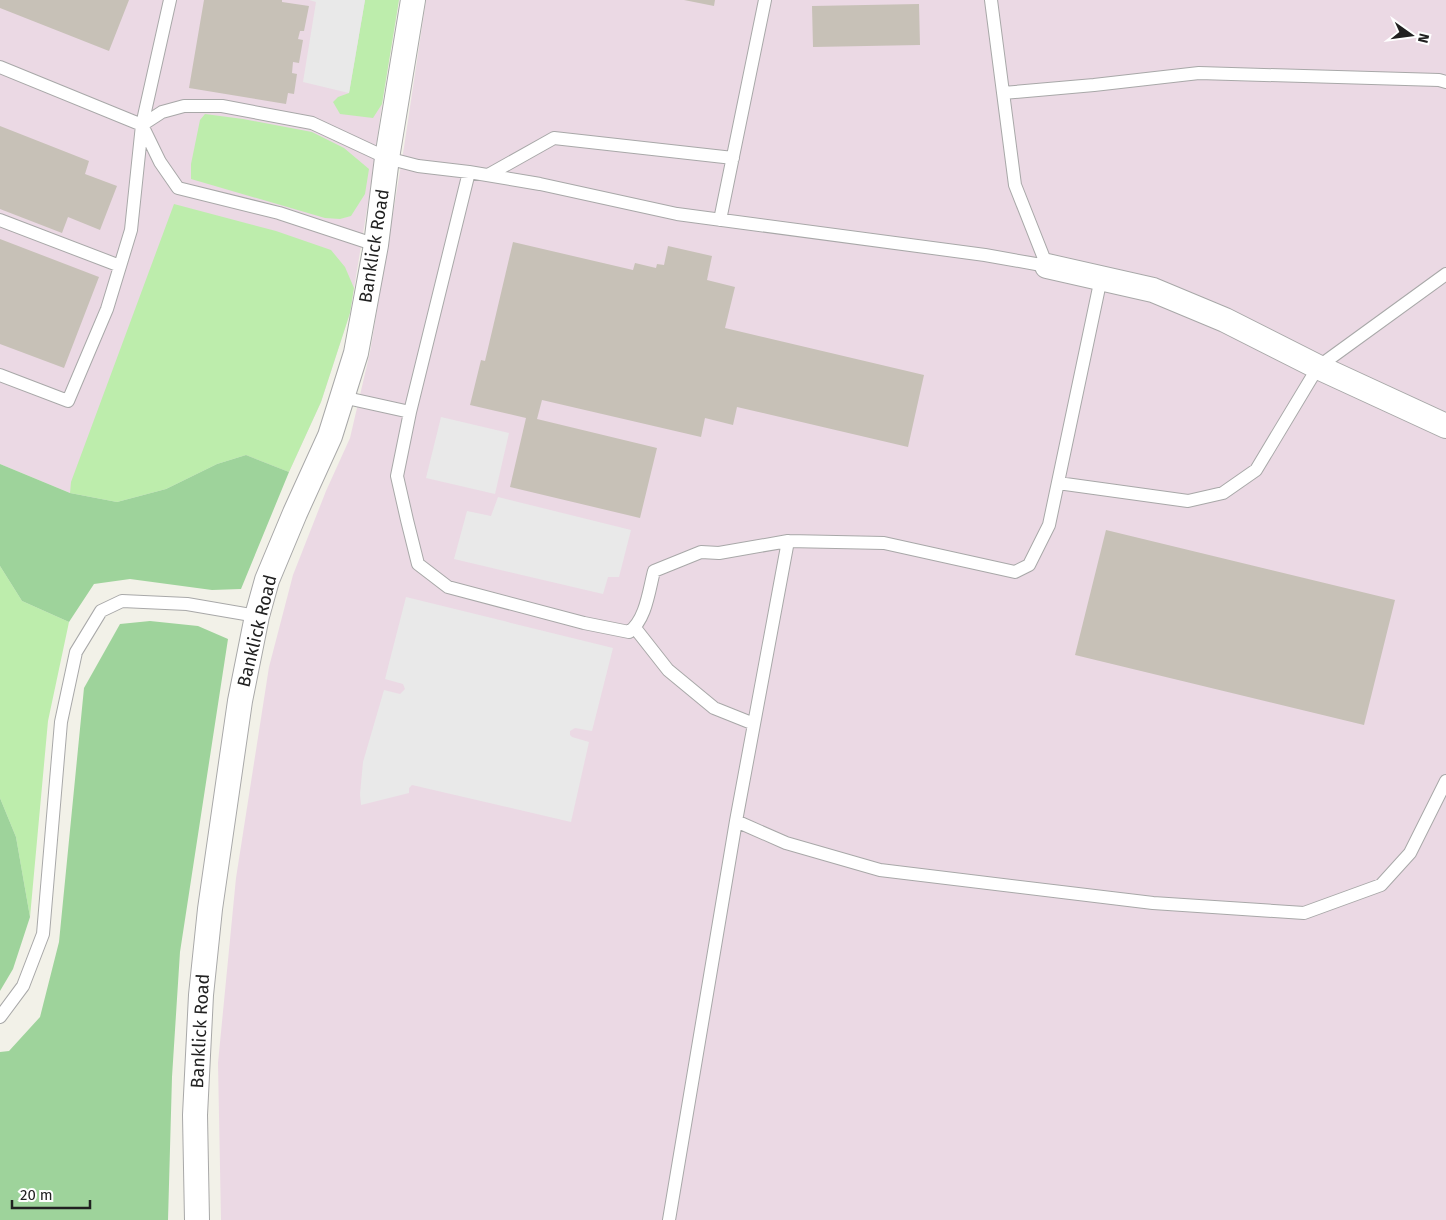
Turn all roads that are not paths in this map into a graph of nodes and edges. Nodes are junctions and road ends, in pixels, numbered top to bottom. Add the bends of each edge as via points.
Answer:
1 (170, 0) edge
2 (413, 0) edge
3 (765, 0) edge
4 (991, 0) edge
5 (0, 67) edge
6 (1446, 82) edge
7 (1003, 92) junction
8 (142, 125) junction
9 (387, 158) junction
10 (733, 158) junction
11 (469, 172) junction
12 (488, 175) junction
13 (0, 220) edge
14 (720, 220) junction
15 (376, 245) junction
16 (120, 266) junction
17 (1047, 266) junction
18 (1446, 274) edge
19 (1101, 278) junction
20 (1318, 367) junction
21 (0, 375) edge
22 (342, 398) junction
23 (410, 412) junction
24 (1446, 426) edge
25 (1058, 484) junction
26 (788, 541) junction
27 (257, 616) junction
28 (635, 628) junction
29 (754, 724) junction
30 (1446, 781) edge
31 (736, 821) junction
32 (0, 1017) edge
33 (197, 1220) edge
34 (669, 1220) edge

1 - 8 lane
2 - 9 street, Banklick Road
3 - 10 lane
4 - 7 lane
5 - 8 lane
6 - 7 lane via 1198,73
7 - 17 lane via 1015,186
8 - 9 lane via 162,112 184,106 222,106 312,123
8 - 15 lane via 160,162 178,188 279,213
8 - 16 lane via 131,230
9 - 11 lane via 418,166
9 - 15 street, Banklick Road
10 - 12 lane via 554,138
10 - 14 lane
11 - 12 lane
11 - 23 lane
12 - 14 lane
13 - 16 lane
14 - 17 lane
15 - 22 street, Banklick Road via 356,353
16 - 21 lane via 107,309 68,401
17 - 19 street
18 - 20 lane
19 - 20 street via 1153,290 1224,320
19 - 25 lane
20 - 24 street
20 - 25 lane via 1256,470 1223,493 1188,501
22 - 23 lane
22 - 27 street, Banklick Road via 330,436 268,580
23 - 28 lane via 398,476 418,564 448,587 584,623 629,632
25 - 26 lane via 1049,525 1029,565 1016,572 884,543
26 - 28 lane via 719,553 701,552 654,571
26 - 29 lane
27 - 32 lane via 187,604 122,601 100,611 76,652 61,722 43,934 23,986
27 - 33 street, Banklick Road via 240,701 201,995 196,1115
28 - 29 lane via 668,670 714,708
29 - 31 lane
30 - 31 lane via 1410,854 1381,885 1304,913 1153,903 880,870 786,843
31 - 34 lane

